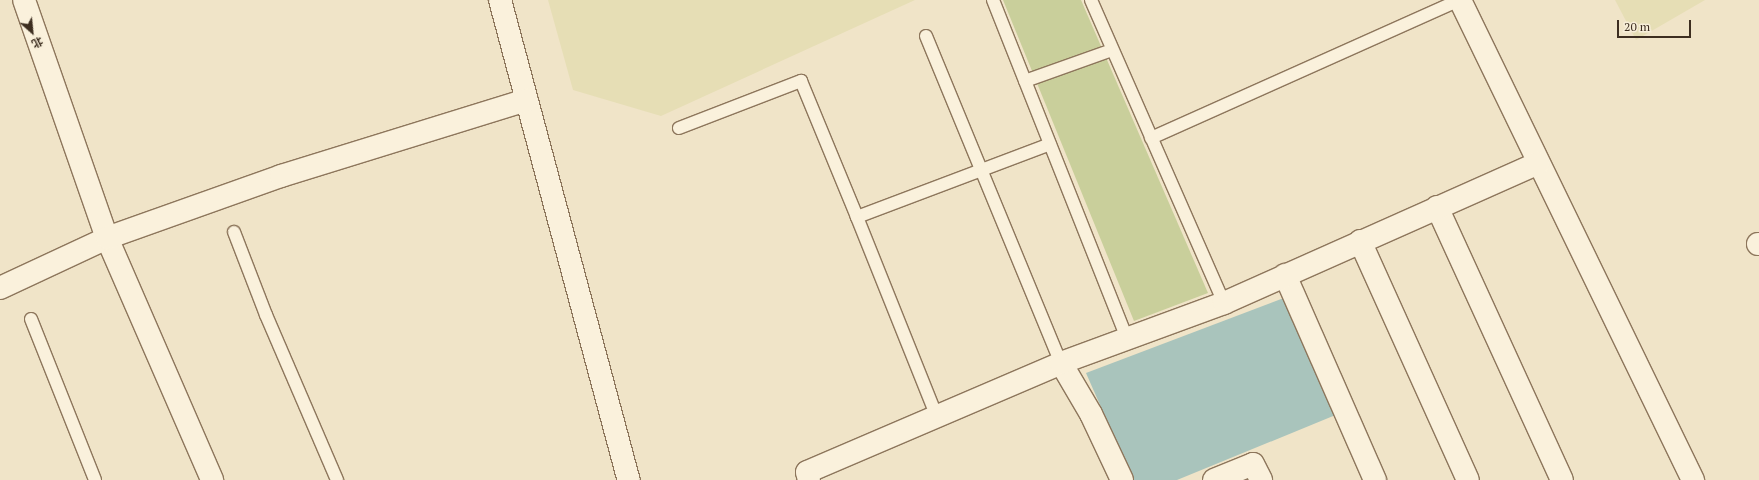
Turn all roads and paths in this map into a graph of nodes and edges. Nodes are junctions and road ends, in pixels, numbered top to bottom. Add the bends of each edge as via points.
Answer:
1 (24, 0) edge
2 (500, 0) edge
3 (993, 0) edge
4 (1091, 0) edge
5 (1459, 0) edge
6 (926, 36) dead end
7 (1112, 50) junction
8 (1025, 81) junction
9 (526, 100) junction
10 (678, 128) dead end
11 (1151, 138) junction
12 (1050, 144) junction
13 (1538, 163) junction
14 (1437, 207) junction
15 (857, 217) junction
16 (234, 232) dead end
17 (106, 238) junction
18 (1360, 241) junction
19 (1285, 275) junction
20 (0, 288) edge
21 (1224, 303) junction
22 (31, 319) dead end
23 (1127, 340) junction
24 (1061, 363) junction
25 (937, 417) junction
26 (95, 480) edge
27 (212, 480) edge
28 (337, 480) edge
29 (629, 480) edge
30 (809, 480) edge
31 (1122, 480) edge
32 (1214, 480) edge
33 (1261, 480) edge
34 (1375, 480) edge
35 (1468, 480) edge
36 (1562, 480) edge
37 (1693, 480) edge

1 - 17 street
2 - 9 street
3 - 8 lane
4 - 7 lane
5 - 11 lane
5 - 13 street
6 - 24 lane
7 - 8 lane
7 - 11 lane
8 - 12 lane
9 - 17 street via 281,176
9 - 29 street
10 - 15 lane via 801,81
11 - 21 lane
12 - 15 lane
12 - 23 lane
13 - 14 street
13 - 37 street
14 - 18 street
14 - 36 street
15 - 25 lane
16 - 28 lane via 266,315
17 - 20 street
17 - 27 street
18 - 19 street
18 - 35 street
19 - 21 street
19 - 34 street
21 - 23 street
22 - 26 lane
23 - 24 street
24 - 25 street
24 - 31 street via 1091,414
25 - 30 street via 807,472
32 - 33 street via 1253,464

